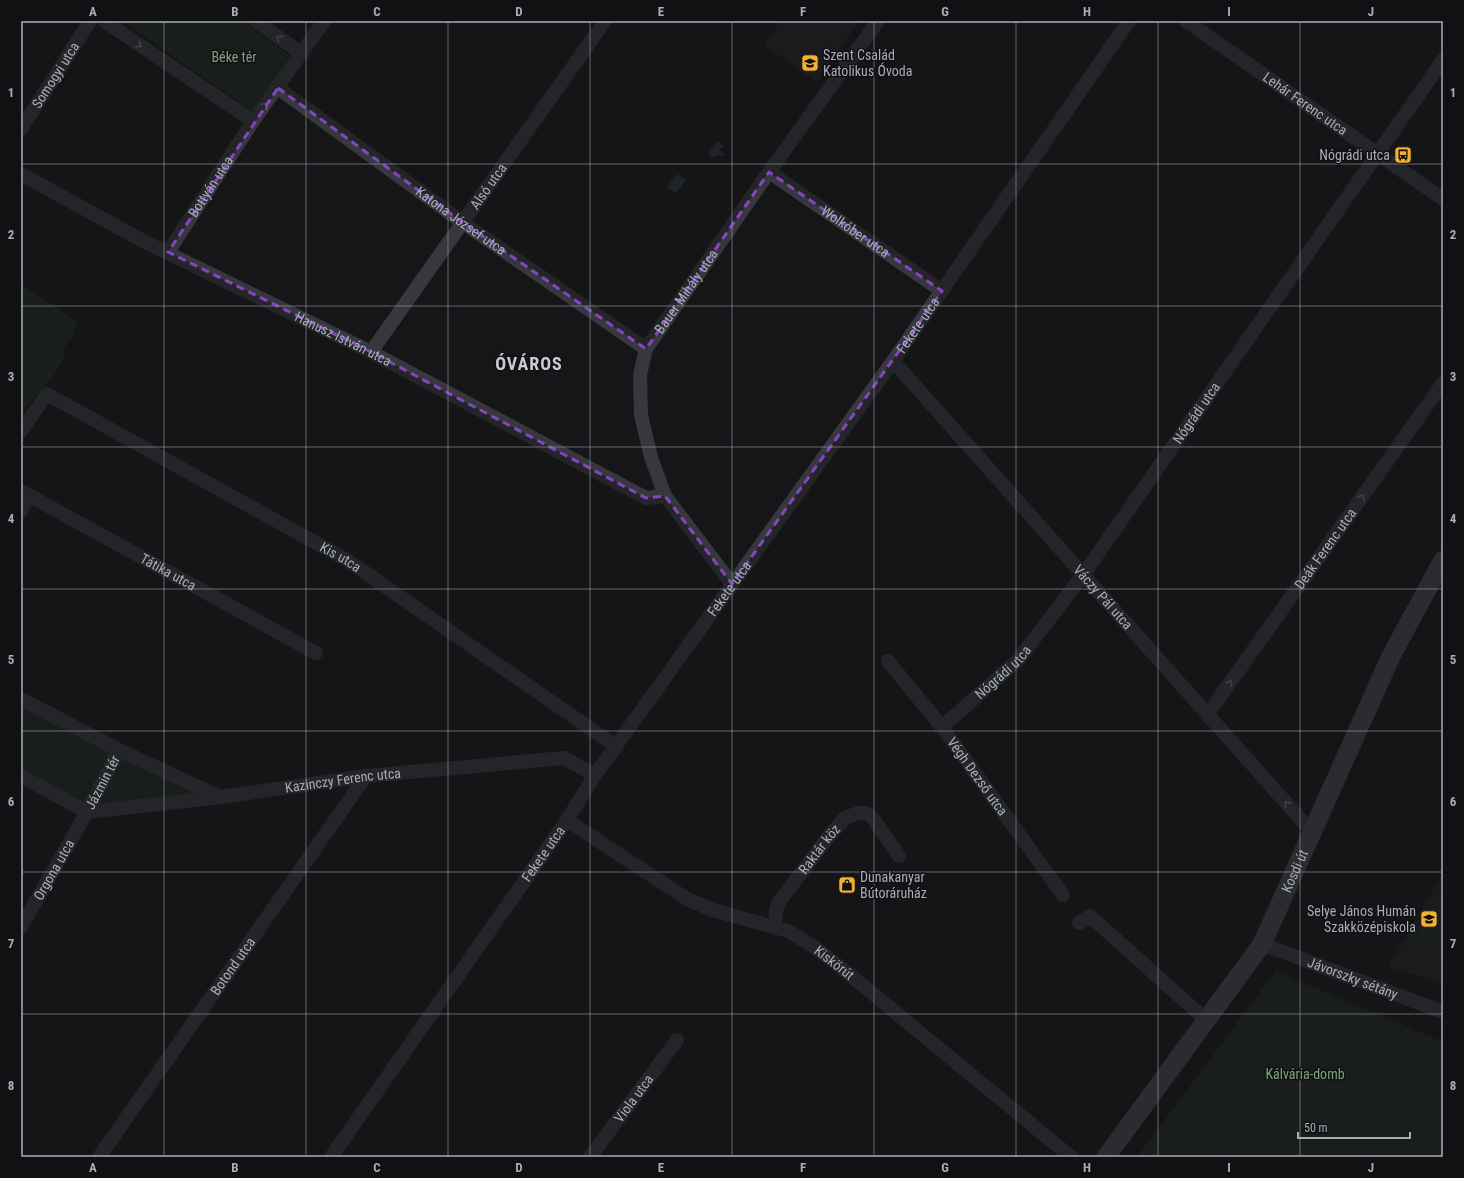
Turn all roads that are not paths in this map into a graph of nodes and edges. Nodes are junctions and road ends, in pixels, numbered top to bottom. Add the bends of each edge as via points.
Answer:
1 (90, 21) edge
2 (104, 21) edge
3 (256, 21) edge
4 (324, 21) edge
5 (605, 21) edge
6 (878, 21) edge
7 (1129, 21) edge
8 (1186, 21) edge
9 (302, 54) junction
10 (1443, 60) edge
11 (278, 88) junction
12 (253, 121) junction
13 (21, 129) edge
14 (1377, 153) junction
15 (769, 172) junction
16 (21, 174) edge
17 (1443, 199) edge
18 (462, 222) junction
19 (168, 252) junction
20 (942, 291) junction
21 (646, 349) junction
22 (371, 352) junction
23 (893, 361) junction
24 (1443, 383) edge
25 (22, 430) edge
26 (25, 493) edge
27 (665, 496) junction
28 (21, 510) edge
29 (1443, 560) edge
30 (1083, 574) junction
31 (732, 584) junction
32 (316, 653) dead end
33 (888, 661) dead end
34 (21, 699) edge
35 (1207, 715) junction
36 (942, 728) junction
37 (617, 747) junction
38 (119, 750) junction
39 (595, 775) junction
40 (21, 776) edge
41 (366, 776) junction
42 (221, 797) junction
43 (87, 812) junction
44 (567, 820) junction
45 (1313, 833) junction
46 (899, 856) dead end
47 (1063, 894) dead end
48 (1079, 923) dead end
49 (21, 927) edge
50 (775, 927) junction
51 (1262, 944) junction
52 (1443, 1012) edge
53 (1206, 1020) junction
54 (677, 1040) dead end
55 (99, 1157) edge
56 (331, 1157) edge
57 (590, 1157) edge
58 (1071, 1157) edge
59 (1106, 1157) edge

1 - 13 street, Somogyi utca
2 -> 12 street
9 -> 3 street
4 - 9 street
5 - 18 street, Alsó utca
6 - 15 street, Bauer Mihály utca
7 - 20 street, Fekete utca
8 - 14 street, Lehár Ferenc utca
9 - 11 street
10 - 14 street, Nógrádi utca
12 -> 11 street
11 - 18 street, Katona József utca
12 - 19 street, Bottyán utca
14 - 17 street, Lehár Ferenc utca
14 - 30 street, Nógrádi utca
15 - 20 street, Wolkóber utca
15 - 21 street, Bauer Mihály utca
16 - 19 street, Hanusz István utca
18 - 21 street, Katona József utca
18 - 22 street, Alsó utca
19 - 22 street, Hanusz István utca
20 - 23 street, Fekete utca
21 - 27 street, Bauer Mihály utca via 640,375 641,415 651,457
22 - 27 street, Hanusz István utca via 646,498
23 - 30 street, Váczy Pál utca
23 - 31 street, Fekete utca
35 -> 24 street, Deák Ferenc utca
25 - 37 street, Kis utca via 47,394 347,560
26 - 28 street
26 - 32 street, Tátika utca
27 - 31 street, Bauer Mihály utca
29 - 45 street, Kosdi út via 1392,656
30 - 35 street, Váczy Pál utca
30 - 36 street, Nógrádi utca via 1018,660
31 - 37 street, Fekete utca
33 - 36 street, Végh Dezső utca
34 - 38 street, Jázmin tér
45 -> 35 street, Váczy Pál utca
36 - 47 street, Végh Dezső utca
37 - 39 street, Fekete utca
38 - 42 street, Jázmin tér
38 - 43 street, Jázmin tér
39 - 41 street, Kazinczy Ferenc utca via 564,758
39 - 44 street, Fekete utca
40 - 43 street, Jázmin tér
41 - 42 street, Kazinczy Ferenc utca
41 - 55 street, Botond utca
42 - 43 street, Kazinczy Ferenc utca
43 - 49 street, Orgona utca
44 - 50 street, Kiskörút via 687,898 720,913
44 - 56 street, Fekete utca
45 - 51 street, Kosdi út
46 - 50 street, Raktár köz via 872,817 866,813 858,813 845,818 779,902
48 - 53 street via 1090,916
50 - 58 street, Kiskörút via 788,931 813,946 844,970
51 - 52 street, Jávorszky sétány
51 - 53 street, Kosdi út
53 - 59 street, Kosdi út
54 - 57 street, Viola utca

